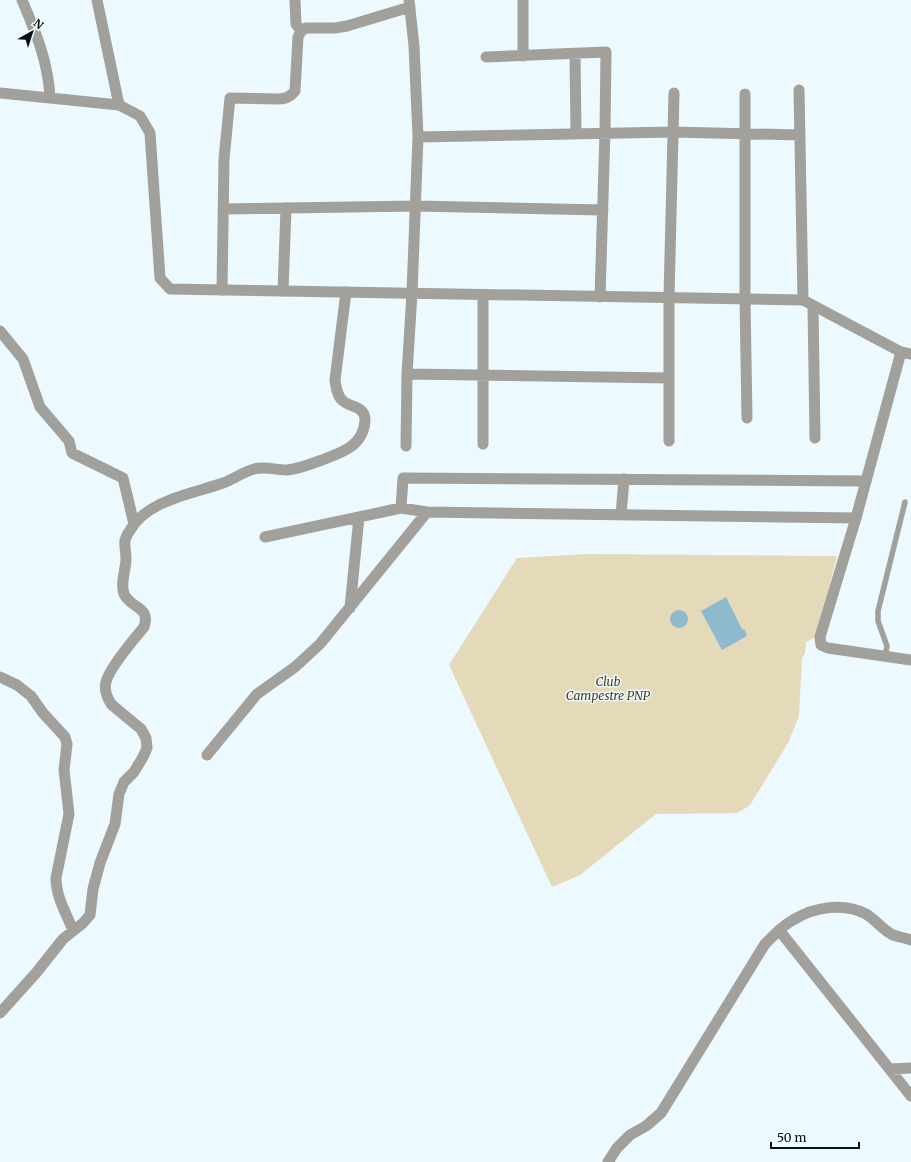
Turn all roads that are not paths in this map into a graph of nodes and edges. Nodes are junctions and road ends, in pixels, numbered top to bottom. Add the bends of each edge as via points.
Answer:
1 (22, 0) edge
2 (97, 0) edge
3 (295, 0) edge
4 (523, 0) edge
5 (410, 4) edge
6 (301, 32) junction
7 (575, 54) junction
8 (523, 56) junction
9 (486, 57) dead end
10 (799, 90) dead end
11 (0, 92) edge
12 (674, 93) dead end
13 (744, 94) dead end
14 (50, 97) junction
15 (119, 105) junction
16 (606, 132) junction
17 (673, 132) junction
18 (576, 133) junction
19 (745, 134) junction
20 (800, 135) junction
21 (418, 137) junction
22 (416, 206) junction
23 (286, 208) junction
24 (224, 209) junction
25 (603, 210) junction
26 (222, 290) junction
27 (283, 291) junction
28 (346, 292) junction
29 (412, 293) junction
30 (483, 295) junction
31 (600, 297) junction
32 (669, 298) junction
33 (745, 299) junction
34 (803, 300) junction
35 (813, 306) junction
36 (0, 331) edge
37 (906, 353) edge
38 (407, 374) junction
39 (483, 375) junction
40 (669, 378) junction
41 (747, 418) dead end
42 (815, 438) dead end
43 (669, 440) dead end
44 (483, 444) dead end
45 (406, 446) dead end
46 (624, 479) junction
47 (866, 481) junction
48 (905, 502) dead end
49 (401, 508) junction
50 (427, 512) junction
51 (621, 515) junction
52 (359, 517) junction
53 (856, 518) junction
54 (134, 524) junction
55 (265, 537) dead end
56 (350, 608) junction
57 (884, 656) junction
58 (911, 660) edge
59 (0, 677) edge
60 (207, 755) dead end
61 (73, 930) junction
62 (779, 930) junction
63 (911, 940) edge
64 (0, 1013) edge
65 (911, 1068) edge
66 (890, 1069) junction
67 (911, 1096) edge
68 (608, 1162) edge

1 - 14 street via 44,56
2 - 15 street
3 - 6 street via 296,24
4 - 8 street
5 - 6 street via 347,26 310,27
5 - 21 street
6 - 24 street via 298,37 295,91 292,95 279,100 230,98 224,159
7 - 8 street
7 - 16 street via 606,52
7 - 18 street
8 - 9 street
10 - 20 street
11 - 14 street
12 - 17 street
13 - 19 street
14 - 15 street
15 - 26 street via 140,116 150,133 160,278 170,289
16 - 17 street
16 - 18 street
16 - 25 street
17 - 19 street
17 - 32 street
18 - 21 street
19 - 20 street
19 - 33 street
20 - 34 street
21 - 22 street
22 - 23 street
22 - 25 street
22 - 29 street
23 - 24 street
23 - 27 street
24 - 26 street
25 - 31 street
26 - 27 street
27 - 28 street
28 - 29 street
28 - 54 street via 335,380 342,401 361,410 365,418 362,433 354,445 343,453 302,467 282,470 253,469 227,482 166,502 146,513
29 - 30 street
29 - 38 street
30 - 31 street
30 - 39 street
31 - 32 street
32 - 33 street
32 - 40 street
33 - 34 street
33 - 41 street
34 - 35 street
35 - 37 street
35 - 42 street
36 - 54 street via 23,359 40,407 69,441 72,452 123,478
37 - 47 street
38 - 39 street
38 - 45 street
39 - 40 street
39 - 44 street
40 - 43 street
46 - 47 street
46 - 49 street via 403,478
46 - 51 street
47 - 53 street
48 - 57 lane via 878,611 878,622 887,646
49 - 50 street
49 - 52 street
50 - 51 street
50 - 56 street
51 - 53 street
52 - 55 street
52 - 56 street
53 - 57 street via 820,637 821,645
54 - 61 street via 125,541 123,589 127,599 142,611 146,619 144,627 108,676 105,688 112,705 142,729 147,748 119,794 116,824 100,862 90,915
56 - 60 street via 320,644 295,667 257,694
57 - 58 street
59 - 61 street via 17,684 31,696 65,737 67,744 64,770 69,814 56,884
61 - 64 street
62 - 63 street via 807,913 845,907 866,914 893,934
62 - 66 street
62 - 68 street via 765,944 661,1113 630,1135
65 - 66 street
66 - 67 street

